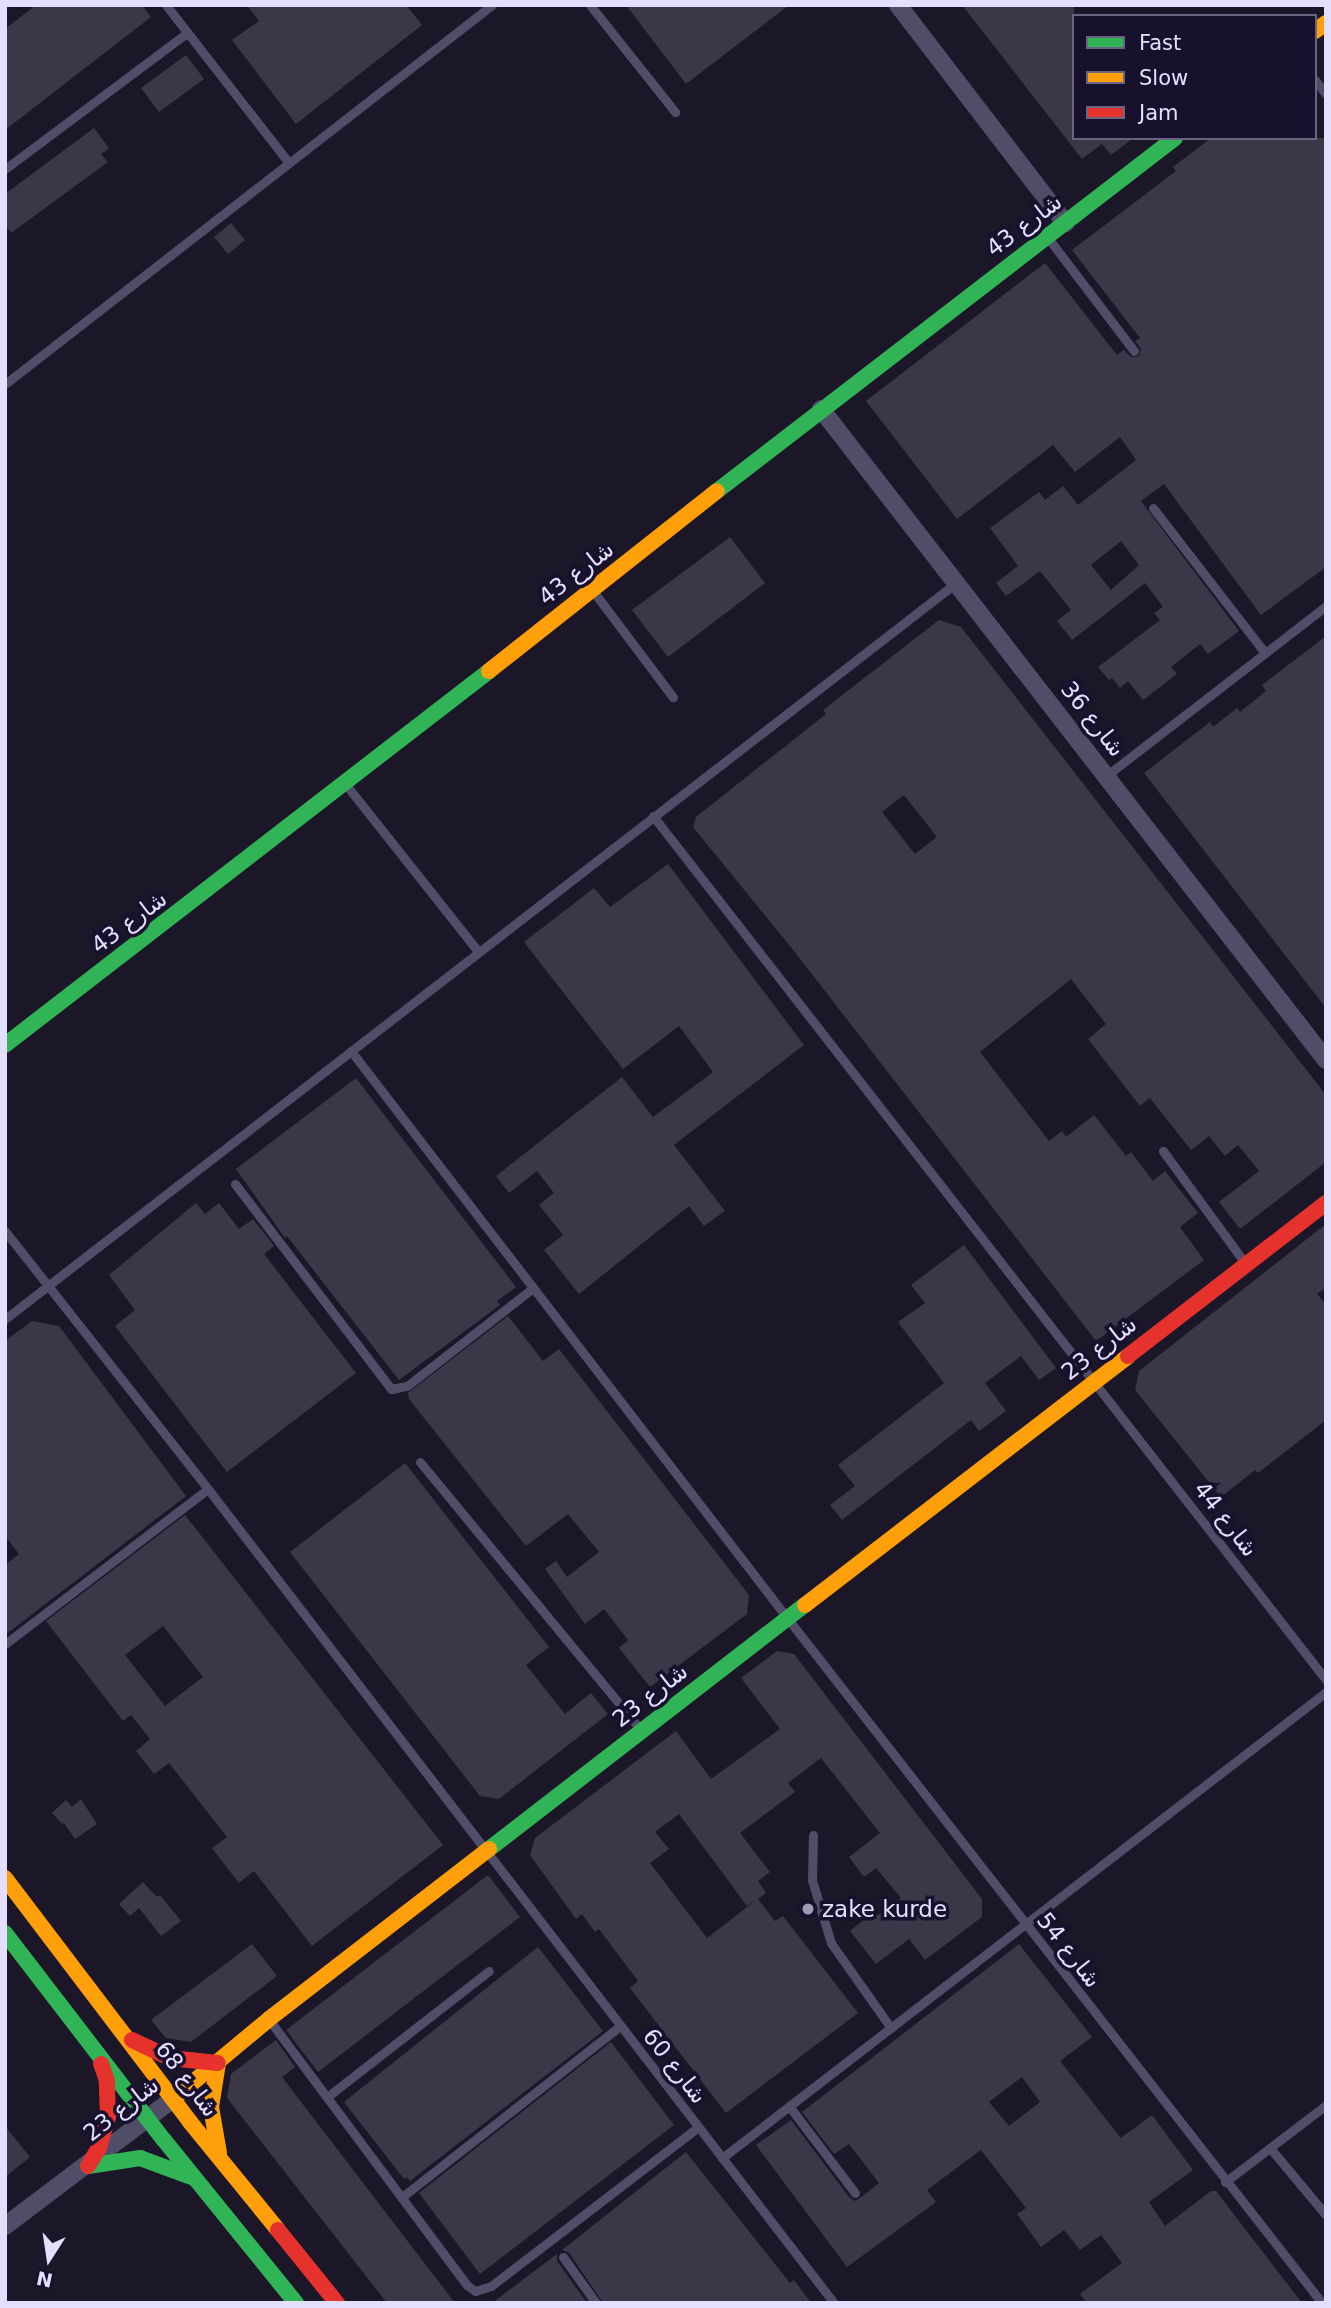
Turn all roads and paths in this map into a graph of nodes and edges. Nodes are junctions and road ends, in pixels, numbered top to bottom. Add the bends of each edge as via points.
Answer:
1 (166, 5) edge
2 (492, 5) edge
3 (590, 5) edge
4 (898, 5) edge
5 (187, 33) junction
6 (675, 112) dead end
7 (1172, 140) edge
8 (289, 163) junction
9 (5, 169) edge
10 (1065, 223) junction
11 (1047, 236) junction
12 (1134, 351) dead end
13 (5, 384) edge
14 (821, 409) junction
15 (1153, 508) dead end
16 (956, 583) junction
17 (592, 590) junction
18 (1326, 606) edge
19 (1265, 653) junction
20 (673, 697) dead end
21 (1106, 776) junction
22 (346, 784) junction
23 (653, 816) junction
24 (478, 951) junction
25 (5, 1045) edge
26 (351, 1051) junction
27 (1326, 1060) edge
28 (1163, 1151) dead end
29 (235, 1184) dead end
30 (1326, 1203) edge
31 (5, 1231) edge
32 (1246, 1265) junction
33 (50, 1284) junction
34 (533, 1288) junction
35 (5, 1319) edge
36 (1096, 1381) junction
37 (420, 1462) dead end
38 (208, 1489) junction
39 (788, 1619) junction
40 (5, 1644) edge
41 (1326, 1680) edge
42 (1326, 1692) edge
43 (642, 1732) junction
44 (814, 1835) dead end
45 (486, 1852) junction
46 (5, 1878) edge
47 (1025, 1925) junction
48 (5, 1933) edge
49 (489, 1971) dead end
50 (270, 2019) junction
51 (620, 2026) junction
52 (891, 2028) junction
53 (128, 2038) junction
54 (99, 2058) junction
55 (218, 2063) junction
56 (327, 2097) junction
57 (174, 2098) junction
58 (1326, 2105) edge
59 (789, 2106) junction
60 (148, 2119) junction
61 (698, 2127) junction
62 (1270, 2148) junction
63 (722, 2158) junction
64 (221, 2160) junction
65 (88, 2166) junction
66 (195, 2178) junction
67 (1225, 2182) junction
68 (855, 2193) dead end
69 (402, 2197) junction
70 (1326, 2215) edge
71 (5, 2226) edge
72 (563, 2257) dead end
73 (296, 2303) edge
74 (337, 2303) edge
75 (596, 2303) edge
76 (834, 2303) edge
77 (1322, 2303) edge

1 - 5 lane
2 - 8 lane
3 - 6 lane
4 - 10 street
5 - 8 lane
5 - 9 lane
7 - 10 street, شارع 43
8 - 13 lane
10 - 11 street, شارع 43
11 - 12 lane
11 - 14 street, شارع 43
14 - 16 street, شارع 36
14 - 17 street, شارع 43
15 - 19 lane
16 - 21 street, شارع 36
16 - 23 lane
17 - 20 lane
17 - 22 street, شارع 43
18 - 19 lane
19 - 21 lane
21 - 27 street, شارع 36
22 - 24 lane
22 - 25 street, شارع 43
23 - 24 lane
23 - 36 lane, شارع 44
24 - 26 lane
26 - 33 lane
26 - 34 lane, شارع 54
28 - 32 lane
29 - 34 lane via 391,1389 407,1386
30 - 32 street, شارع 23
31 - 33 lane, شارع 60
32 - 36 street, شارع 23
33 - 35 lane
33 - 38 lane, شارع 60
34 - 39 lane, شارع 54
36 - 39 street, شارع 23
36 - 41 lane, شارع 44
37 - 43 lane
38 - 40 lane
38 - 45 lane, شارع 60
39 - 43 street, شارع 23
39 - 47 lane, شارع 54
42 - 47 lane
43 - 45 street, شارع 23
44 - 52 lane via 812,1880 831,1943
45 - 50 street, شارع 23
45 - 51 lane, شارع 60
46 - 53 street, شارع 68
47 - 52 lane
47 - 67 lane, شارع 54
48 - 54 street
49 - 56 lane
50 - 55 street, شارع 23
50 - 56 lane
51 - 61 lane, شارع 60
51 - 69 lane
52 - 59 lane
53 - 55 street via 170,2058
53 - 57 street, شارع 68
54 - 60 street
54 - 65 street via 107,2081 108,2117
55 - 57 street, شارع 23
55 - 64 street via 211,2107
56 - 69 lane
57 - 60 street, شارع 23
57 - 64 street, شارع 68
58 - 62 lane
59 - 63 lane
59 - 68 lane
60 - 65 street, شارع 23
60 - 66 street
61 - 63 lane, شارع 60
61 - 69 lane via 480,2291 467,2285
62 - 67 lane
62 - 70 lane
63 - 76 lane, شارع 60
64 - 74 street, شارع 68
65 - 66 street via 140,2158
65 - 71 street, شارع 23
66 - 73 street
67 - 77 lane, شارع 54
72 - 75 lane

